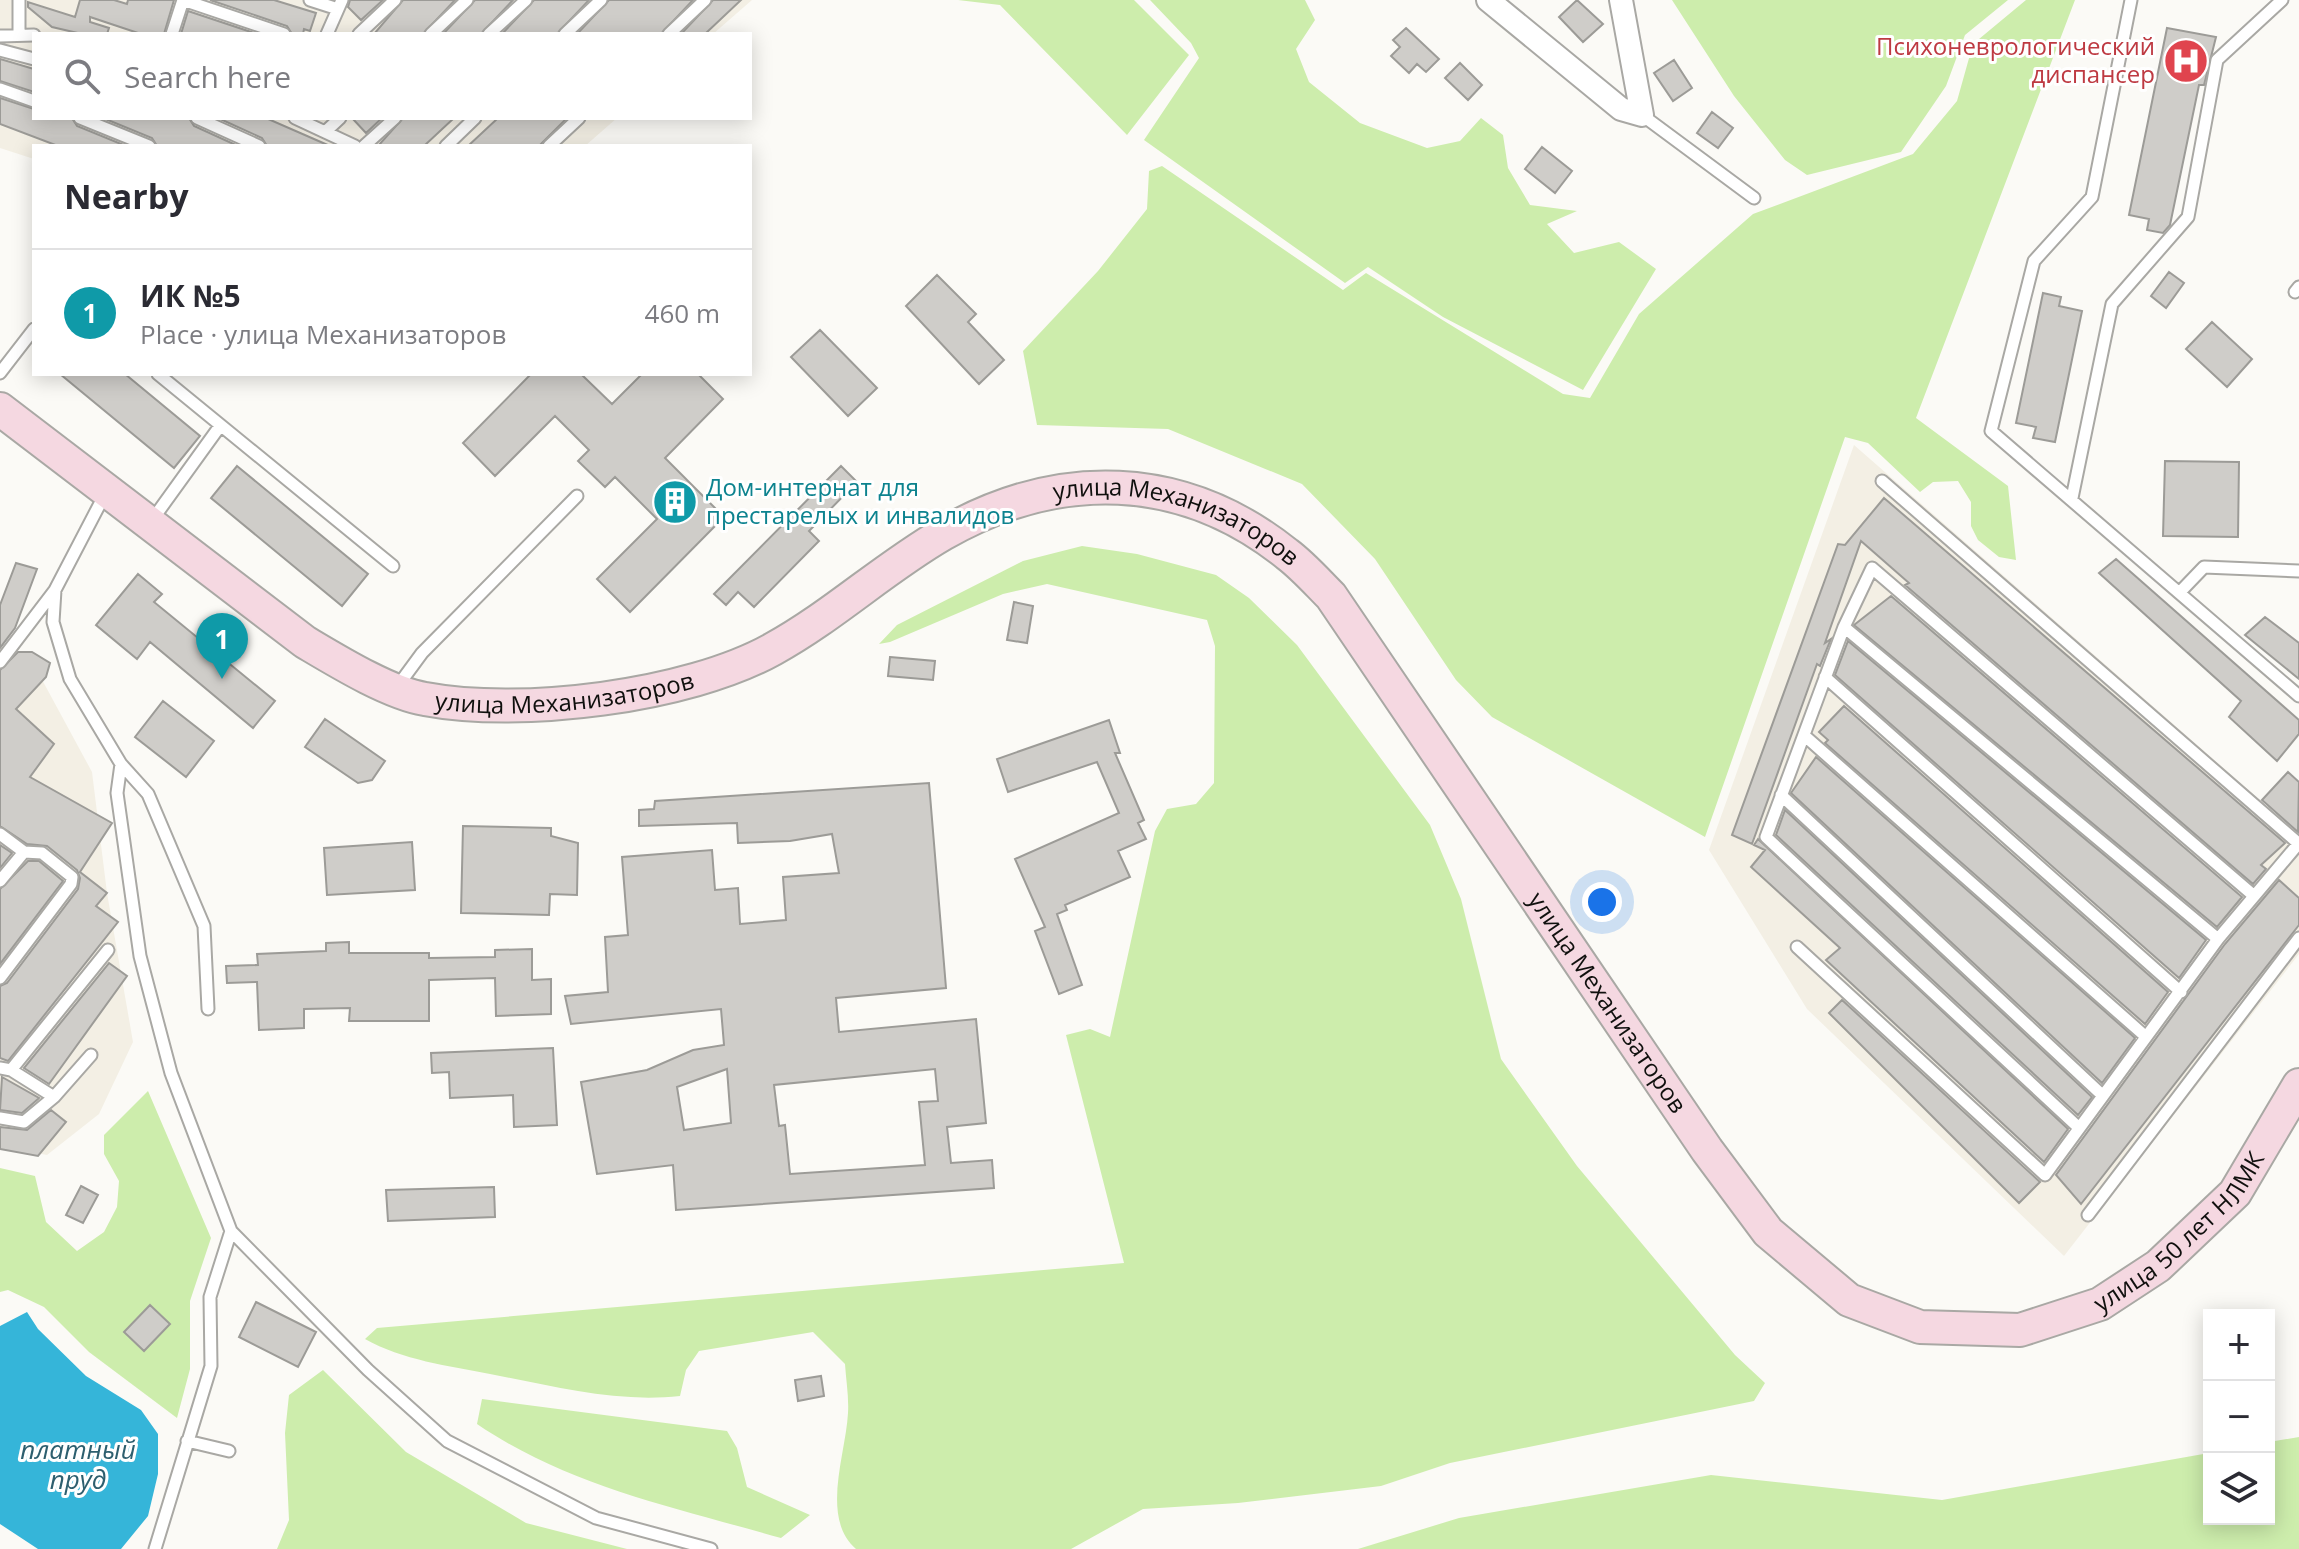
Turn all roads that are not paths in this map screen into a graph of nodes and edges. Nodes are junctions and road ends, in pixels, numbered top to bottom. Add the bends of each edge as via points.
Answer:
1 (19, 0) edge
2 (183, 0) edge
3 (310, 0) edge
4 (395, 0) edge
5 (467, 0) edge
6 (526, 0) edge
7 (601, 0) edge
8 (705, 0) edge
9 (1488, 0) edge
10 (1621, 0) edge
11 (2131, 0) edge
12 (2282, 0) edge
13 (340, 5) edge
14 (173, 32) edge
15 (278, 32) edge
16 (328, 32) edge
17 (361, 32) edge
18 (433, 32) edge
19 (491, 32) edge
20 (567, 32) edge
21 (671, 32) edge
22 (19, 33) junction
23 (32, 35) edge
24 (0, 36) edge
25 (0, 50) edge
26 (32, 58) edge
27 (0, 89) edge
28 (32, 100) edge
29 (1642, 115) junction
30 (85, 120) edge
31 (201, 120) edge
32 (299, 120) edge
33 (338, 120) edge
34 (393, 120) edge
35 (473, 120) edge
36 (577, 120) edge
37 (325, 132) junction
38 (144, 144) edge
39 (255, 144) edge
40 (351, 144) edge
41 (366, 144) edge
42 (448, 144) edge
43 (551, 144) edge
44 (1754, 198) dead end
45 (32, 332) edge
46 (0, 373) edge
47 (160, 376) edge
48 (0, 409) edge
49 (220, 426) junction
50 (1882, 481) dead end
51 (106, 490) junction
52 (577, 496) dead end
53 (2072, 498) junction
54 (149, 523) junction
55 (393, 566) dead end
56 (2299, 571) edge
57 (55, 590) junction
58 (2180, 592) junction
59 (1844, 627) junction
60 (0, 662) edge
61 (1825, 677) junction
62 (396, 688) junction
63 (2299, 696) edge
64 (1806, 737) junction
65 (121, 764) junction
66 (1781, 795) junction
67 (0, 834) edge
68 (2299, 843) edge
69 (24, 852) junction
70 (0, 881) edge
71 (2253, 895) junction
72 (2299, 938) edge
73 (2218, 939) junction
74 (1797, 947) dead end
75 (108, 950) dead end
76 (0, 978) edge
77 (2181, 992) junction
78 (208, 1009) dead end
79 (2145, 1036) junction
80 (91, 1055) dead end
81 (6, 1069) edge
82 (2299, 1085) edge
83 (2101, 1094) junction
84 (54, 1097) junction
85 (0, 1118) edge
86 (2078, 1127) junction
87 (2088, 1215) dead end
88 (231, 1231) junction
89 (2020, 1330) joint
90 (187, 1441) junction
91 (229, 1451) dead end
92 (155, 1549) edge
93 (711, 1549) edge

1 - 22 lane
2 - 14 lane
2 - 15 lane
3 - 13 lane
4 - 17 lane
5 - 18 lane
6 - 19 lane
7 - 20 lane
8 - 21 lane
9 - 29 street via 1621,109
10 - 29 street
11 - 53 lane via 2092,197 2034,261 1991,431
12 - 53 lane via 2217,60 2188,217 2112,304
13 - 16 lane
22 - 23 lane
22 - 24 lane
25 - 26 lane
27 - 28 lane
29 - 44 lane
30 - 38 lane
31 - 39 lane
32 - 37 lane
33 - 37 lane
34 - 41 lane
35 - 42 lane
36 - 43 lane
37 - 40 lane
45 - 46 lane
47 - 49 lane
48 - 51 main road, улица Механизаторов
49 - 54 lane
49 - 55 lane
50 - 68 lane
51 - 54 main road, улица Механизаторов
51 - 57 lane
52 - 62 lane via 422,653
53 - 58 lane
54 - 62 main road, улица Механизаторов via 305,642
56 - 58 lane via 2204,567
57 - 60 lane
57 - 65 lane via 53,622 70,679
58 - 63 lane
59 - 61 lane
59 - 71 lane via 1872,568
59 - 73 lane
61 - 64 lane
61 - 77 lane
62 - 89 main road, улица Механизаторов via 422,699 492,707 658,692 772,650 944,534 1019,498 1093,485 1167,493 1233,519 1287,554 1331,596 1768,1232 1849,1300 1920,1327
64 - 66 lane
64 - 79 lane
65 - 78 lane via 148,794 204,926
65 - 88 lane via 117,793 140,956 171,1073
66 - 83 lane
66 - 86 lane via 1766,837
67 - 69 lane
68 - 71 lane
69 - 70 lane
69 - 76 lane via 42,853 72,877 71,884
71 - 73 lane
72 - 87 lane
73 - 77 lane
74 - 86 lane via 2045,1175
75 - 81 lane
77 - 79 lane
79 - 83 lane
80 - 84 lane
81 - 84 lane
82 - 89 main road, улица 50 лет НЛМК via 2235,1193 2158,1266 2100,1304
83 - 86 lane
84 - 85 lane via 24,1122
88 - 90 lane via 210,1297 211,1366
88 - 93 lane via 368,1370 447,1441 596,1518
90 - 91 lane
90 - 92 lane

